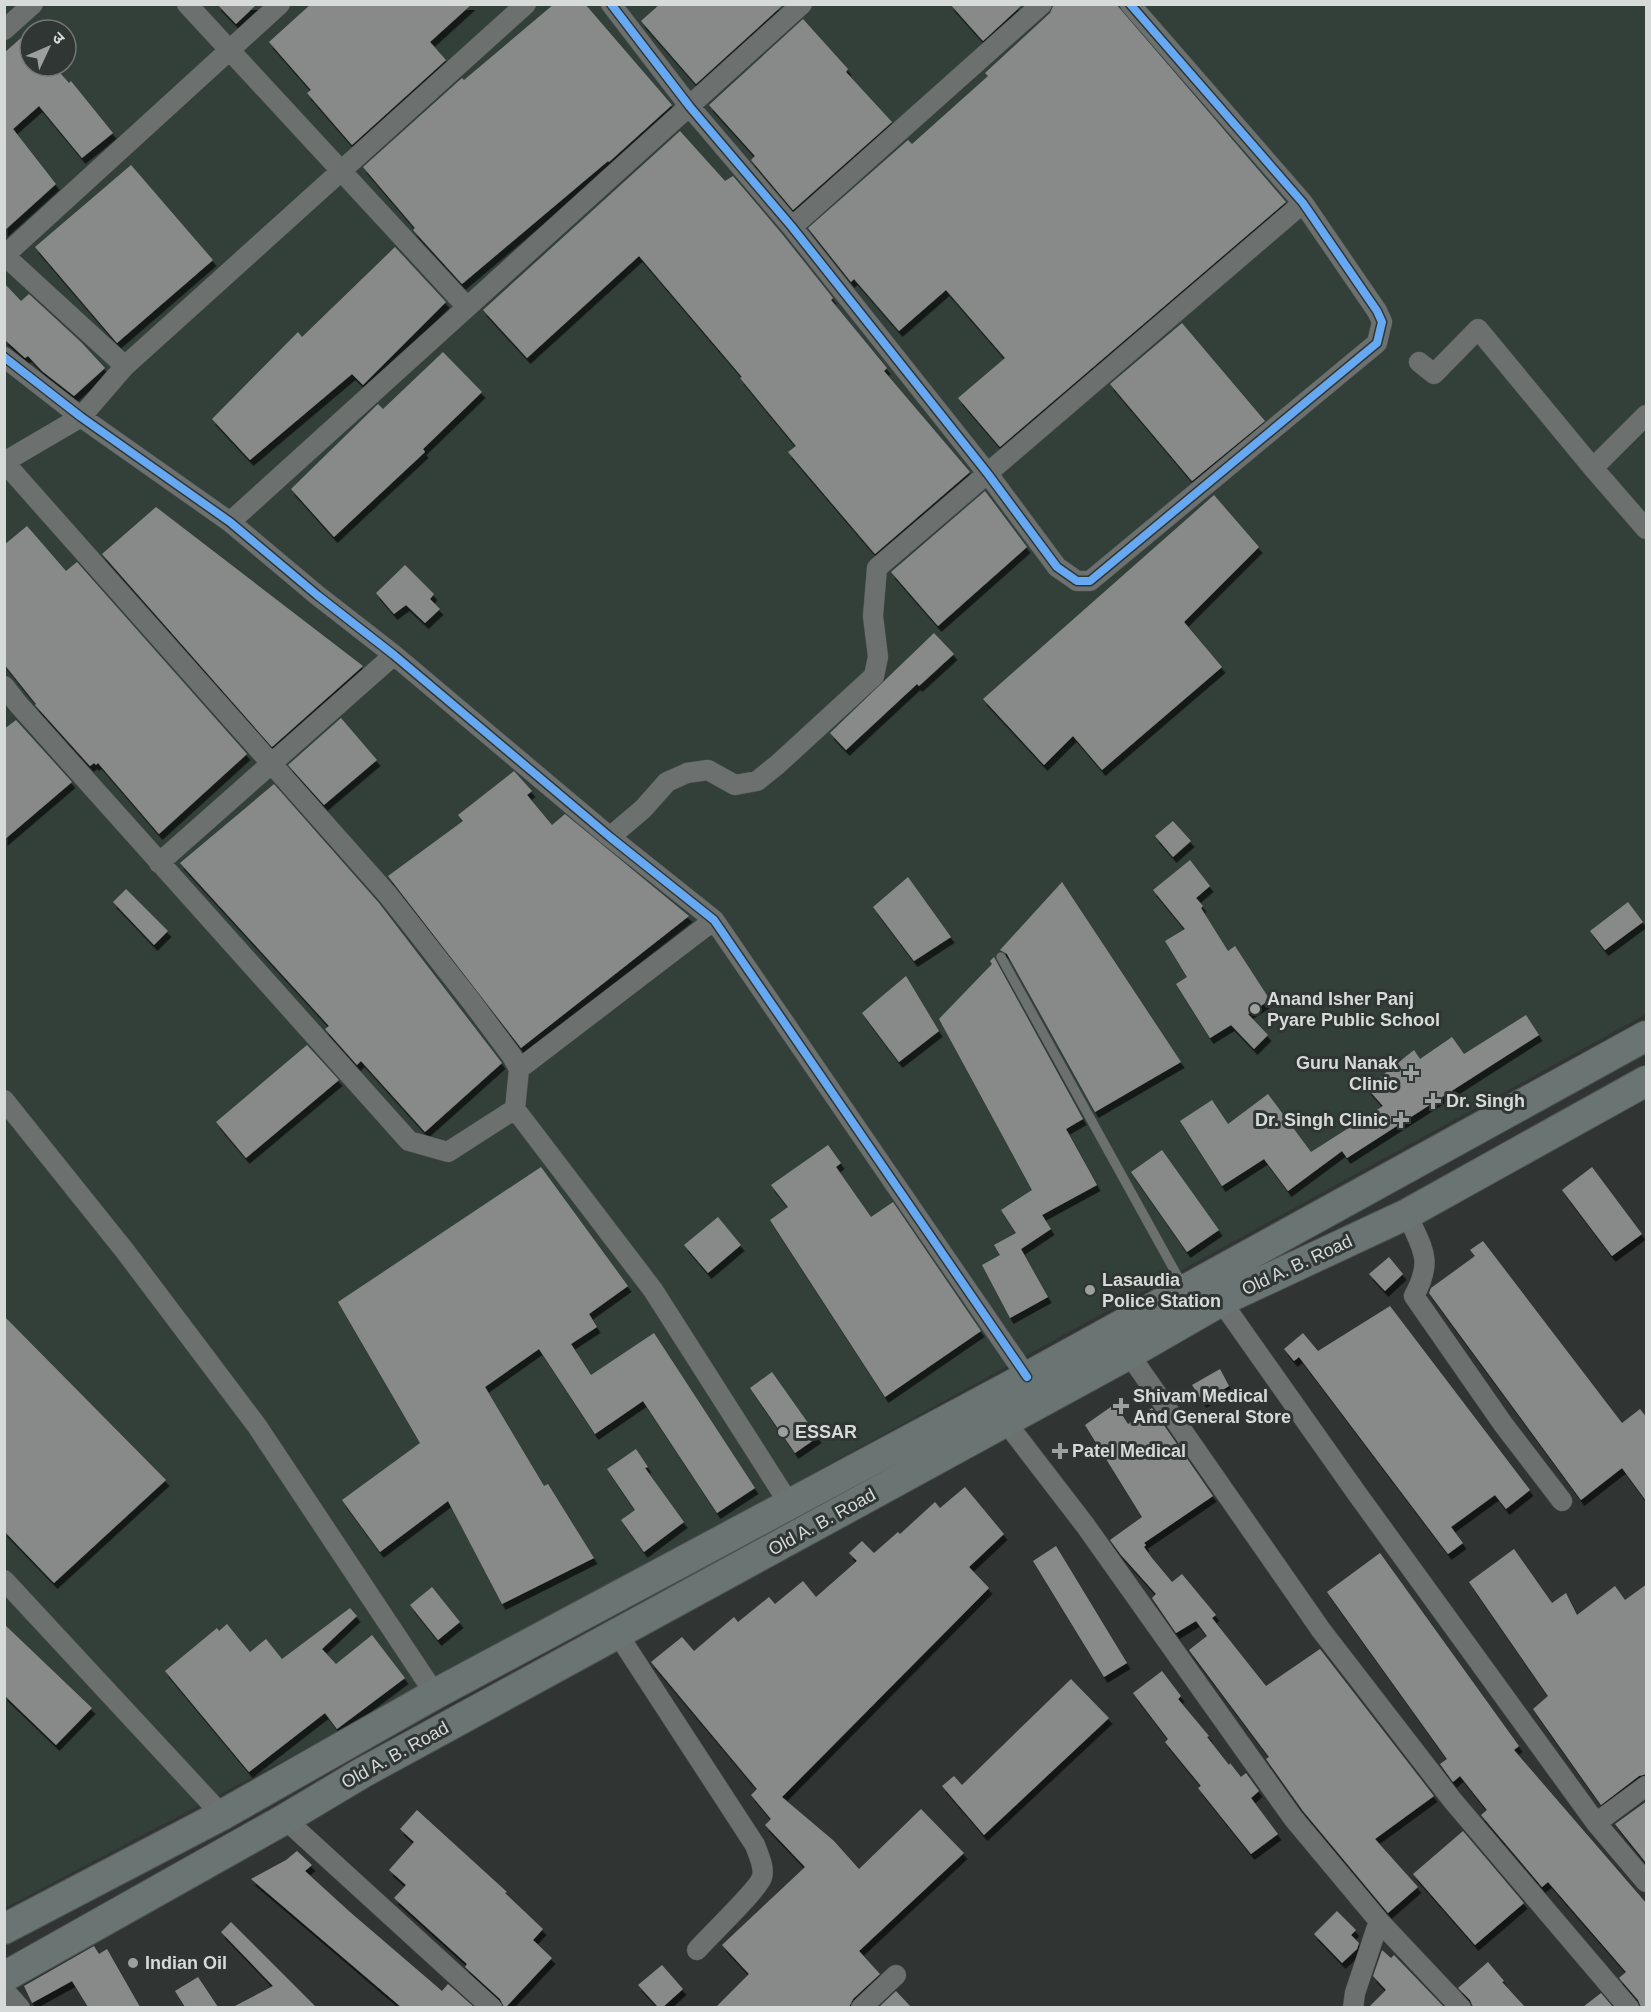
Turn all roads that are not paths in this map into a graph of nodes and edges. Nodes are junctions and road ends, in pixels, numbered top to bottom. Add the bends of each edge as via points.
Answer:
1 (33, 4) edge
2 (187, 4) edge
3 (280, 4) edge
4 (526, 4) edge
5 (611, 4) edge
6 (802, 4) edge
7 (1042, 4) edge
8 (1130, 4) edge
9 (4, 30) edge
10 (230, 51) junction
11 (690, 107) junction
12 (341, 171) junction
13 (1303, 202) junction
14 (792, 227) junction
15 (5, 255) edge
16 (467, 308) junction
17 (4, 357) edge
18 (1419, 362) dead end
19 (125, 366) junction
20 (1647, 415) edge
21 (81, 417) junction
22 (4, 462) edge
23 (1593, 468) junction
24 (988, 474) junction
25 (230, 522) junction
26 (1647, 529) edge
27 (394, 655) junction
28 (4, 686) edge
29 (270, 763) junction
30 (610, 837) junction
31 (159, 862) junction
32 (714, 920) junction
33 (1001, 957) dead end
34 (1647, 1036) edge
35 (519, 1069) junction
36 (1647, 1081) edge
37 (4, 1100) edge
38 (515, 1109) junction
39 (1407, 1214) junction
40 (1185, 1290) junction
41 (1221, 1301) junction
42 (1129, 1354) junction
43 (1027, 1377) junction
44 (1005, 1421) junction
45 (1562, 1501) dead end
46 (790, 1505) junction
47 (4, 1580) edge
48 (617, 1633) junction
49 (435, 1694) junction
50 (1647, 1786) edge
51 (222, 1815) junction
52 (285, 1819) junction
53 (1596, 1823) junction
54 (1647, 1882) edge
55 (1379, 1921) junction
56 (4, 1929) edge
57 (697, 1950) dead end
58 (896, 1975) dead end
59 (4, 1977) edge
60 (4, 1990) edge
61 (20, 2007) edge
62 (492, 2007) edge
63 (861, 2007) edge
64 (1353, 2007) edge
65 (1461, 2007) edge
66 (1629, 2007) edge

1 - 9 street
2 - 10 street
3 - 10 street
4 - 12 street
5 - 11 street
6 - 11 street
7 - 14 street
8 - 13 street
10 - 12 street
10 - 15 street
11 - 14 street
11 - 16 street
12 - 16 street
12 - 19 street
13 - 24 street
13 - 24 street via 1377,311 1382,322 1377,343 1090,581 1077,580 1057,567
14 - 24 street
15 - 19 street
16 - 25 street
17 - 21 street
18 - 23 street via 1434,374 1478,329
19 - 21 street
20 - 23 street
21 - 22 street
21 - 25 street
22 - 29 street
23 - 26 street
24 - 30 street via 877,568 873,616 878,657 874,676 757,781 735,785 708,770 687,773 667,782
25 - 27 street
27 - 29 street
27 - 30 street
28 - 31 street
29 - 31 street
29 - 35 street via 388,895
30 - 32 street
31 - 38 street via 409,1141 448,1152
32 - 35 street
32 - 43 street
33 - 40 lane
34 - 40 main road, Old A. B. Road
35 - 38 street
36 - 39 main road, Old A. B. Road
37 - 49 street via 125,1251 257,1426
38 - 46 street via 653,1290
39 - 41 main road, Old A. B. Road
39 - 45 street via 1426,1257 1425,1273 1414,1296
40 - 43 main road, Old A. B. Road
41 - 42 main road, Old A. B. Road
41 - 53 street
42 - 44 main road, Old A. B. Road
42 - 66 street via 1321,1630 1452,1801
43 - 46 main road, Old A. B. Road
44 - 48 main road, Old A. B. Road
44 - 55 street via 1086,1525 1293,1818
46 - 49 main road, Old A. B. Road
47 - 51 street
48 - 52 main road, Old A. B. Road
48 - 57 street via 755,1845 762,1865 762,1877 755,1890
49 - 51 main road, Old A. B. Road
50 - 53 street
51 - 56 main road, Old A. B. Road
52 - 59 main road, Old A. B. Road
52 - 62 street
53 - 54 street
55 - 64 street via 1354,1993
55 - 65 street
58 - 63 street
60 - 61 street

